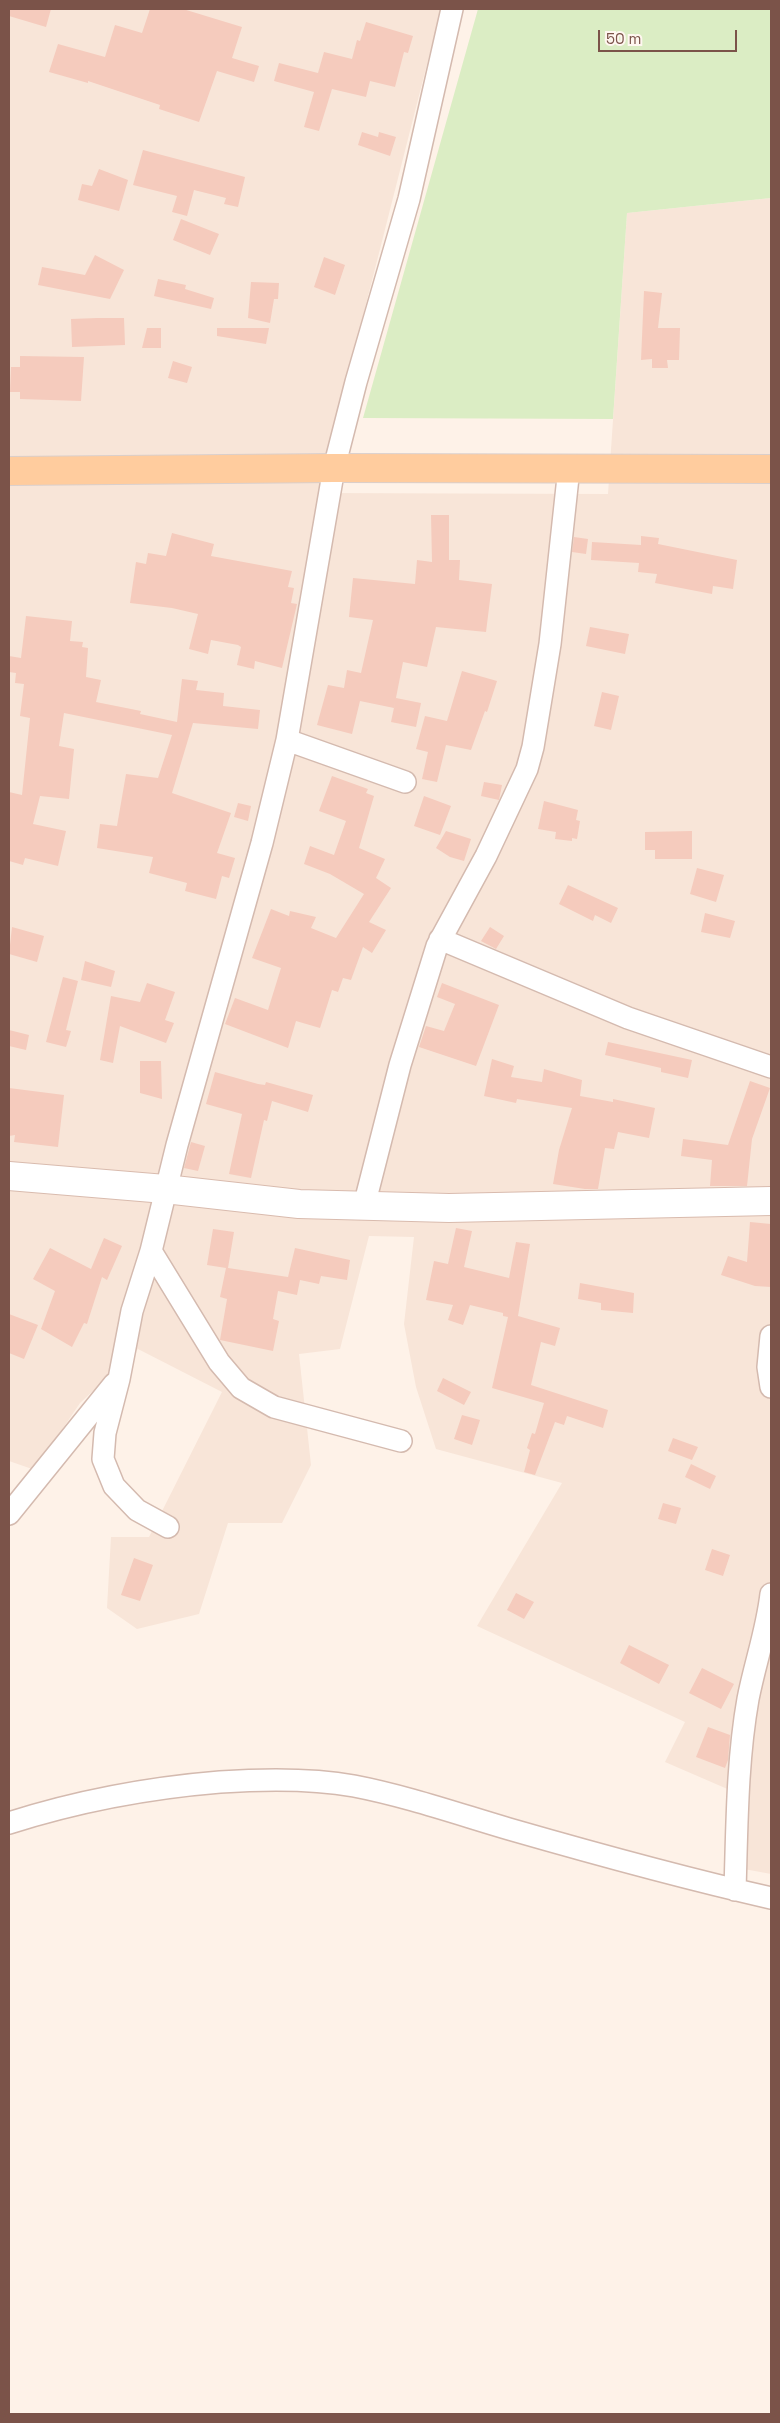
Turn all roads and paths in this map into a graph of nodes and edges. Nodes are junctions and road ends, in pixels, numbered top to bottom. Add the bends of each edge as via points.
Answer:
1 (452, 9) edge
2 (334, 468) junction
3 (569, 468) junction
4 (771, 469) edge
5 (9, 471) edge
6 (286, 740) junction
7 (405, 782) dead end
8 (440, 939) junction
9 (771, 1067) edge
10 (9, 1176) edge
11 (165, 1189) junction
12 (771, 1201) edge
13 (364, 1206) junction
14 (151, 1251) junction
15 (771, 1336) edge
16 (119, 1379) junction
17 (771, 1387) edge
18 (401, 1441) dead end
19 (9, 1514) edge
20 (168, 1527) dead end
21 (771, 1594) edge
22 (9, 1823) edge
23 (735, 1890) junction
24 (771, 1898) edge

1 - 2 street via 410,199
2 - 3 main road
2 - 5 main road
2 - 6 street
3 - 4 main road
3 - 8 street via 550,644 534,747 486,856
6 - 7 street
6 - 11 street via 255,871
8 - 9 street via 628,1018
8 - 13 street via 400,1065
10 - 11 street
11 - 13 street via 299,1204
11 - 14 street
12 - 13 street via 449,1208
14 - 16 street via 132,1310
14 - 18 street via 219,1362 241,1388 274,1406
15 - 17 street via 768,1367
16 - 19 street
16 - 20 street via 104,1433 103,1458 114,1486 137,1510
21 - 23 street via 767,1630 748,1699 739,1781
22 - 23 street via 125,1792 288,1779 353,1786 399,1797 660,1872
23 - 24 street

